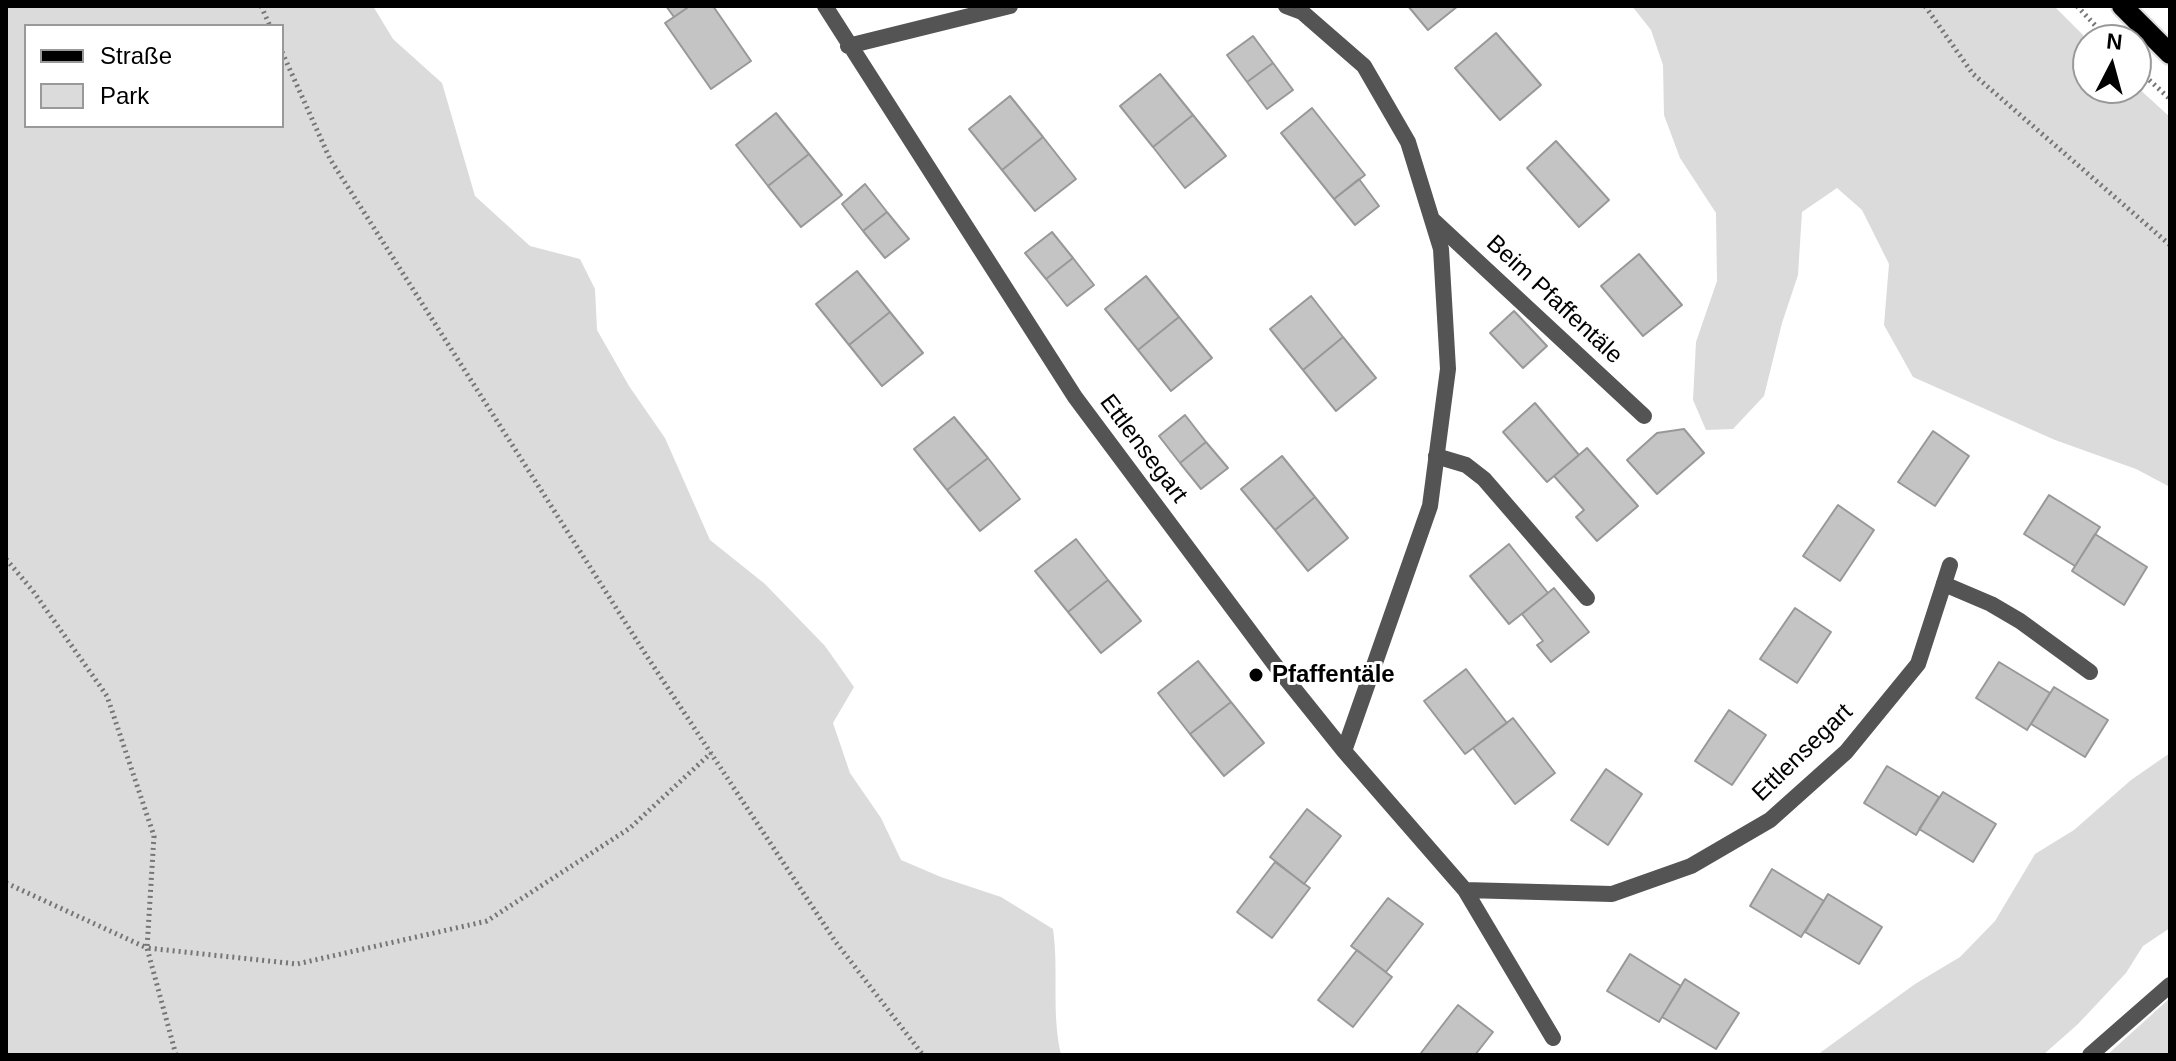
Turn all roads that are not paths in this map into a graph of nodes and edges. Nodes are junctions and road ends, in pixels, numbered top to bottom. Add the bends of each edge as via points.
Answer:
1 (825, 6) edge
2 (1010, 6) edge
3 (1286, 6) edge
4 (2122, 6) edge
5 (848, 46) junction
6 (2170, 54) edge
7 (1431, 219) junction
8 (1644, 416) dead end
9 (1436, 456) junction
10 (1950, 565) dead end
11 (1944, 584) junction
12 (1587, 598) dead end
13 (2090, 672) dead end
14 (1344, 751) junction
15 (1465, 890) junction
16 (2170, 985) edge
17 (1553, 1038) dead end
18 (2090, 1055) edge

1 - 5 street, Ettlensegart
2 - 5 street
3 - 7 street via 1302,12 1364,66 1408,142
4 - 6 main road
5 - 14 street, Ettlensegart via 1075,397
7 - 8 street, Beim Pfaffentäle
7 - 9 street via 1441,249 1448,369
9 - 12 street via 1466,465 1484,479
9 - 14 street via 1430,506
10 - 11 street, Ettlensegart
11 - 13 street via 2020,621
11 - 15 street, Ettlensegart via 1918,664 1846,752 1770,820 1691,866 1612,894
14 - 15 street, Ettlensegart
15 - 17 street, Ettlensegart
16 - 18 street

